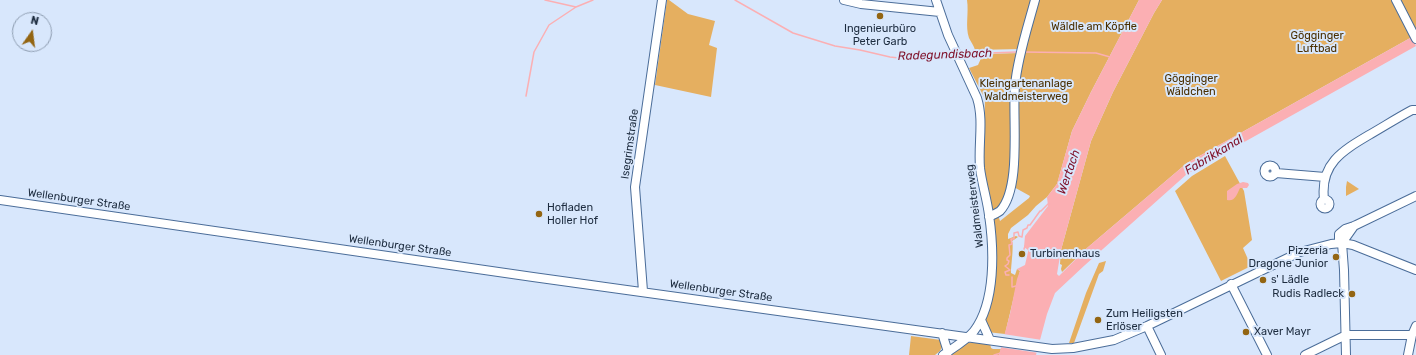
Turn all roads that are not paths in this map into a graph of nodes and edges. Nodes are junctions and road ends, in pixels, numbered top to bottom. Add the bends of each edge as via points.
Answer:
1 (662, 0) edge
2 (844, 0) edge
3 (936, 0) edge
4 (1035, 0) edge
5 (1396, 0) edge
6 (940, 12) junction
7 (1415, 37) edge
8 (1416, 110) edge
9 (1276, 173) dead end
10 (1325, 178) junction
11 (1416, 196) edge
12 (1324, 199) dead end
13 (0, 200) edge
14 (989, 216) junction
15 (1342, 244) junction
16 (1416, 270) edge
17 (1232, 284) junction
18 (643, 291) junction
19 (981, 320) junction
20 (1147, 326) junction
21 (1416, 326) edge
22 (942, 333) junction
23 (1346, 335) junction
24 (1412, 336) junction
25 (968, 337) junction
26 (990, 340) junction
27 (1080, 351) edge
28 (946, 353) edge
29 (1161, 355) edge
30 (1267, 355) edge
31 (1305, 355) edge
32 (1346, 355) edge
33 (1408, 355) edge

1 - 18 street, Isegrimstraße via 635,187
2 - 6 street
3 - 6 street, Waldmeisterweg
4 - 14 street via 1015,85 1012,186 999,211
5 - 7 street
6 - 14 street, Waldmeisterweg via 980,109 980,168
8 - 10 street via 1386,124 1340,153
9 - 10 street
10 - 12 street
11 - 15 street via 1354,226
13 - 18 street, Wellenburger Straße
14 - 19 street, Waldmeisterweg via 992,260 990,291
15 - 16 street, Wellenburger Straße via 1356,246
15 - 17 street, Wellenburger Straße via 1320,246 1300,252
15 - 23 street
17 - 20 street, Wellenburger Straße
17 - 30 street
18 - 22 street, Wellenburger Straße
19 - 25 street, Waldmeisterweg
19 - 26 street
20 - 27 street, Wellenburger Straße
20 - 29 street
21 - 24 street
22 - 25 street, Wellenburger Straße
22 - 28 street
23 - 24 street
23 - 31 street
23 - 32 street
24 - 33 street
25 - 26 street, Wellenburger Straße
25 - 28 street, Waldmeisterweg
26 - 27 street, Wellenburger Straße

